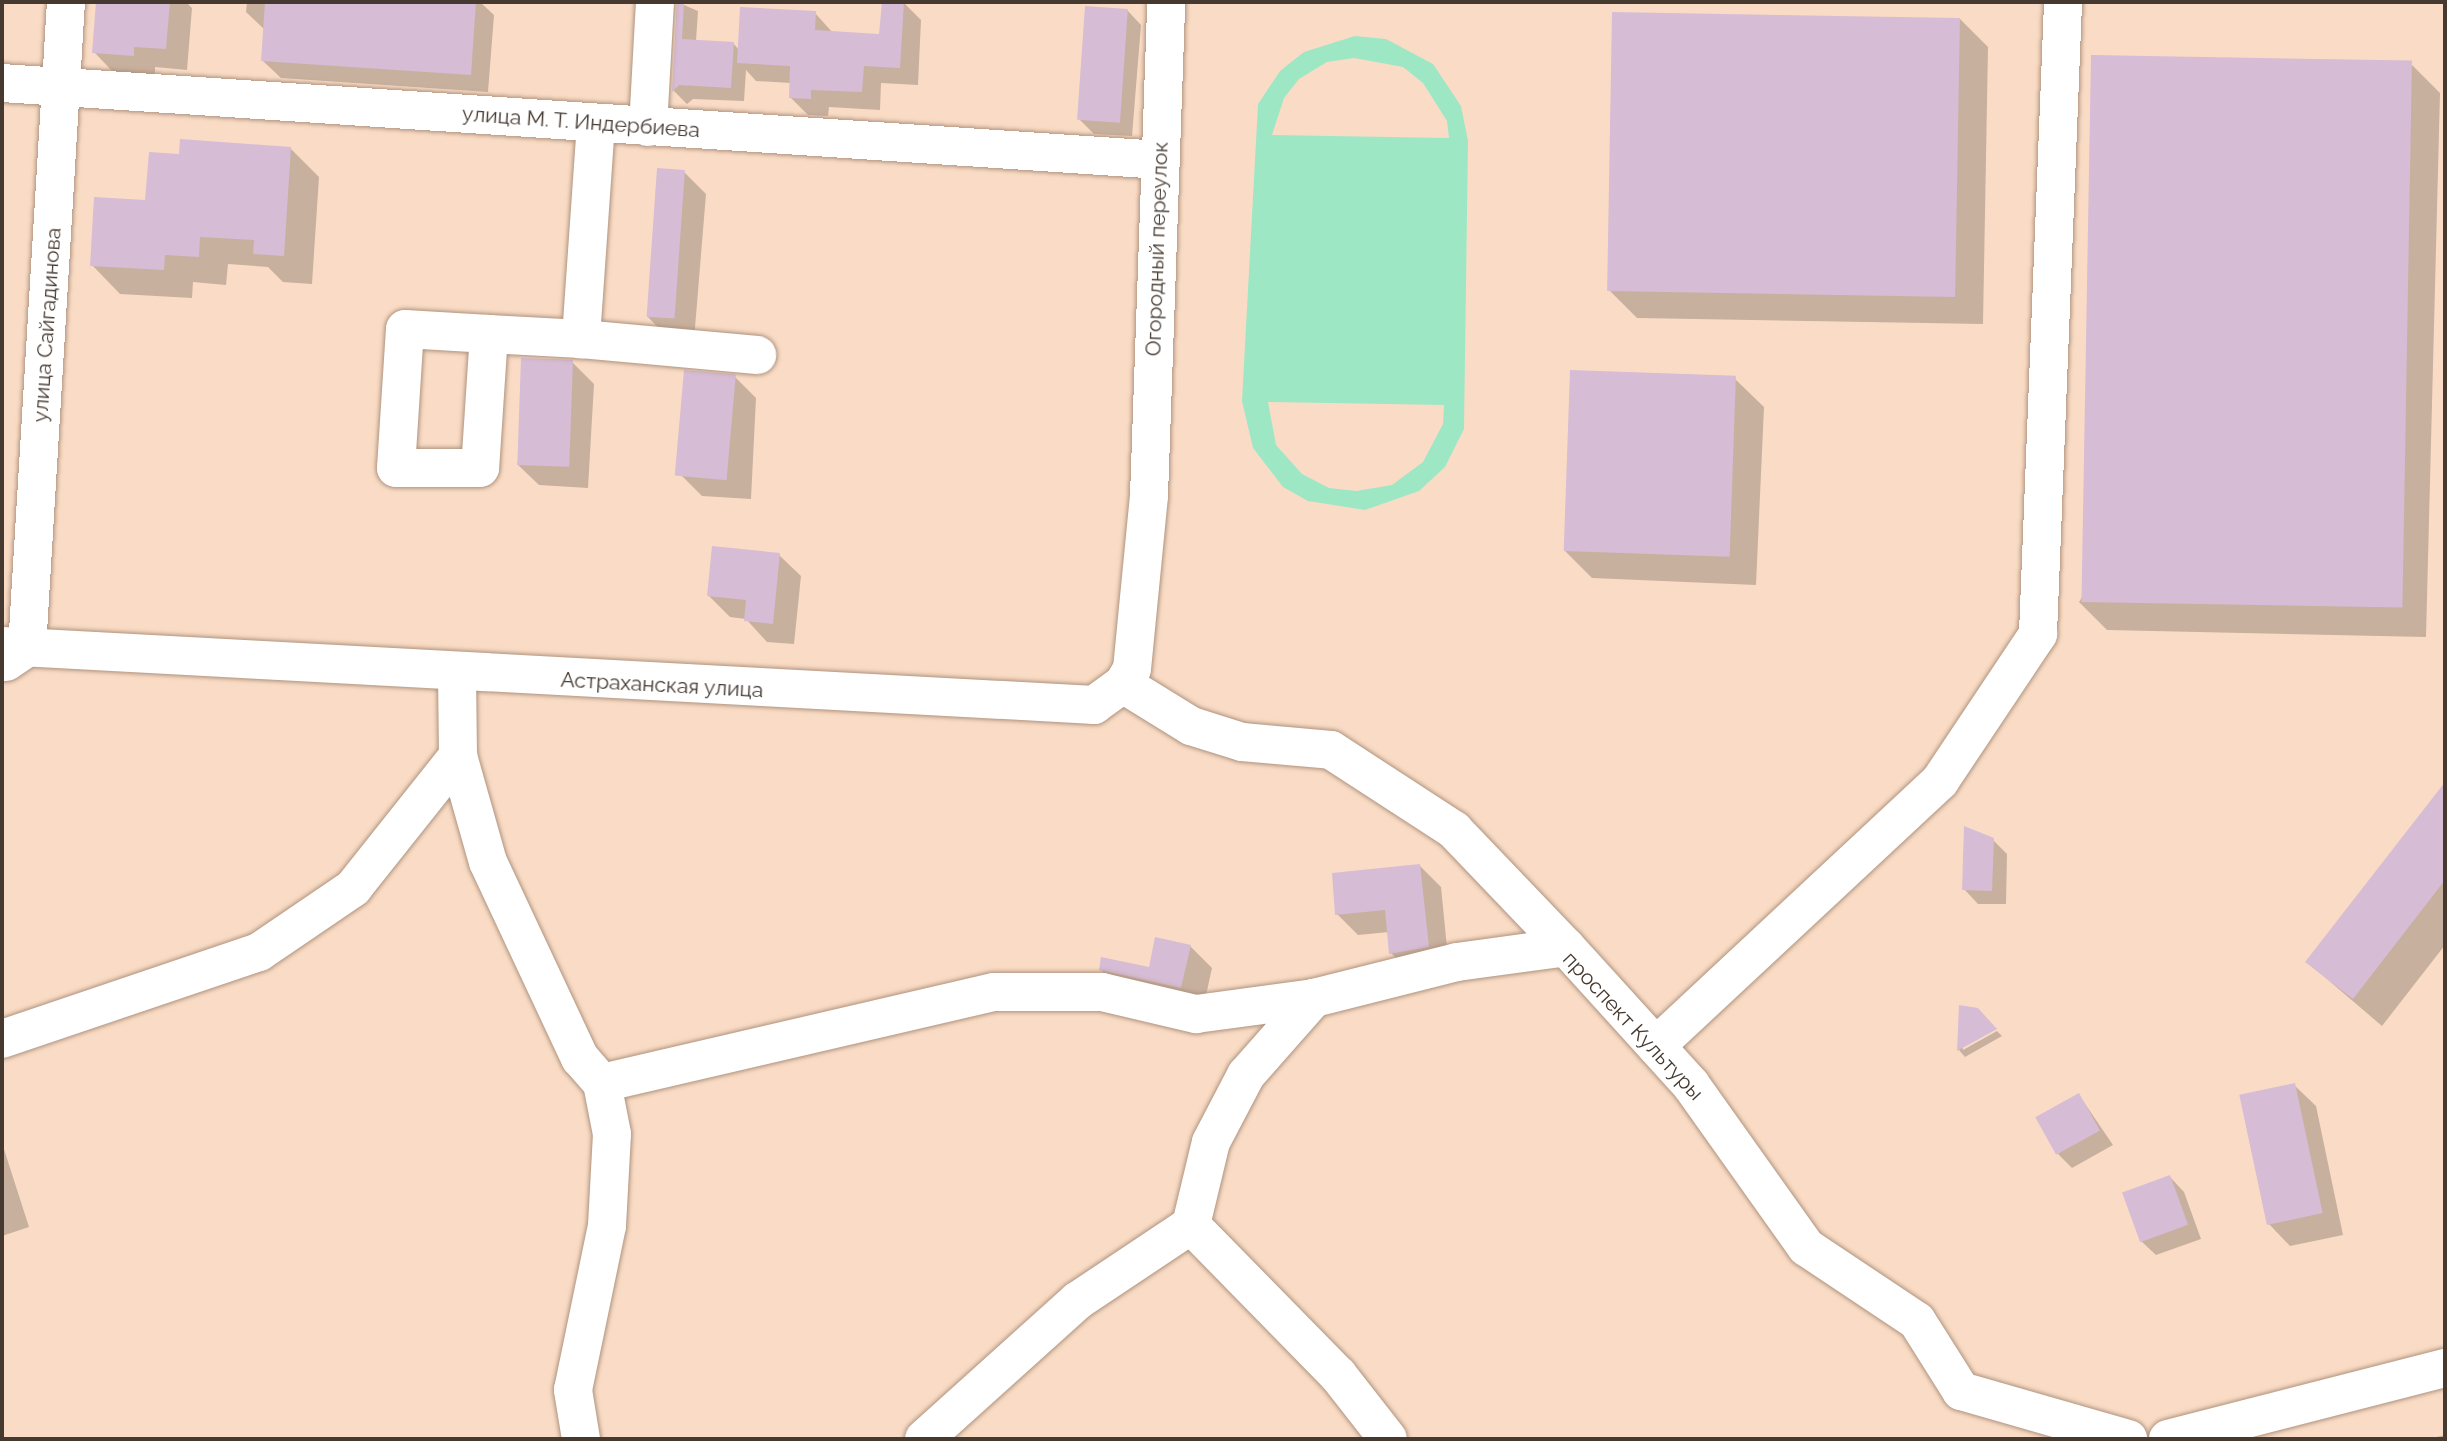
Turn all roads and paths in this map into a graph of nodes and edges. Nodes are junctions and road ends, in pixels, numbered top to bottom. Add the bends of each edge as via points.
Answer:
1 (66, 2) edge
2 (655, 2) edge
3 (1166, 2) edge
4 (2063, 2) edge
5 (2, 83) edge
6 (62, 88) junction
7 (596, 123) junction
8 (648, 127) junction
9 (1160, 160) junction
10 (489, 334) dead end
11 (580, 339) junction
12 (757, 355) dead end
13 (10, 653) edge
14 (457, 674) junction
15 (1123, 684) junction
16 (458, 756) junction
17 (1566, 947) junction
18 (1314, 998) junction
19 (2, 1039) edge
20 (1656, 1046) junction
21 (602, 1083) junction
22 (1191, 1225) junction
23 (2445, 1368) edge
24 (2119, 1438) edge
25 (581, 1439) edge
26 (924, 1439) edge
27 (1388, 1439) edge
28 (2168, 1439) edge

1 - 6 street, улица Сайгадинова
2 - 8 street
3 - 9 street, Огородный переулок
4 - 20 street via 2038,634 1940,781
5 - 6 street, улица М. Т. Индербиева
6 - 7 street, улица М. Т. Индербиева
6 - 13 street, улица Сайгадинова
7 - 8 street, улица М. Т. Индербиева
7 - 11 street
8 - 9 street, улица М. Т. Индербиева
9 - 15 street, Огородный переулок via 1149,496 1132,669
10 - 11 street
11 - 12 street
13 - 14 street, Астраханская улица
14 - 15 street, Астраханская улица via 1075,708 1094,705
14 - 16 street
15 - 17 street via 1204,730 1242,742 1331,750 1454,830
16 - 19 street via 353,888 258,952
16 - 21 street via 488,862 580,1058
17 - 18 street, проспект Культуры via 1457,962
17 - 20 street, проспект Культуры
18 - 21 street, проспект Культуры via 1196,1014 1102,992 994,992
18 - 22 street via 1246,1075 1211,1142
20 - 24 street, проспект Культуры via 1691,1085 1806,1247 1917,1321 1961,1391
21 - 25 street via 612,1133 607,1226 573,1390
22 - 26 street via 1077,1301
22 - 27 street via 1338,1375
23 - 28 street

